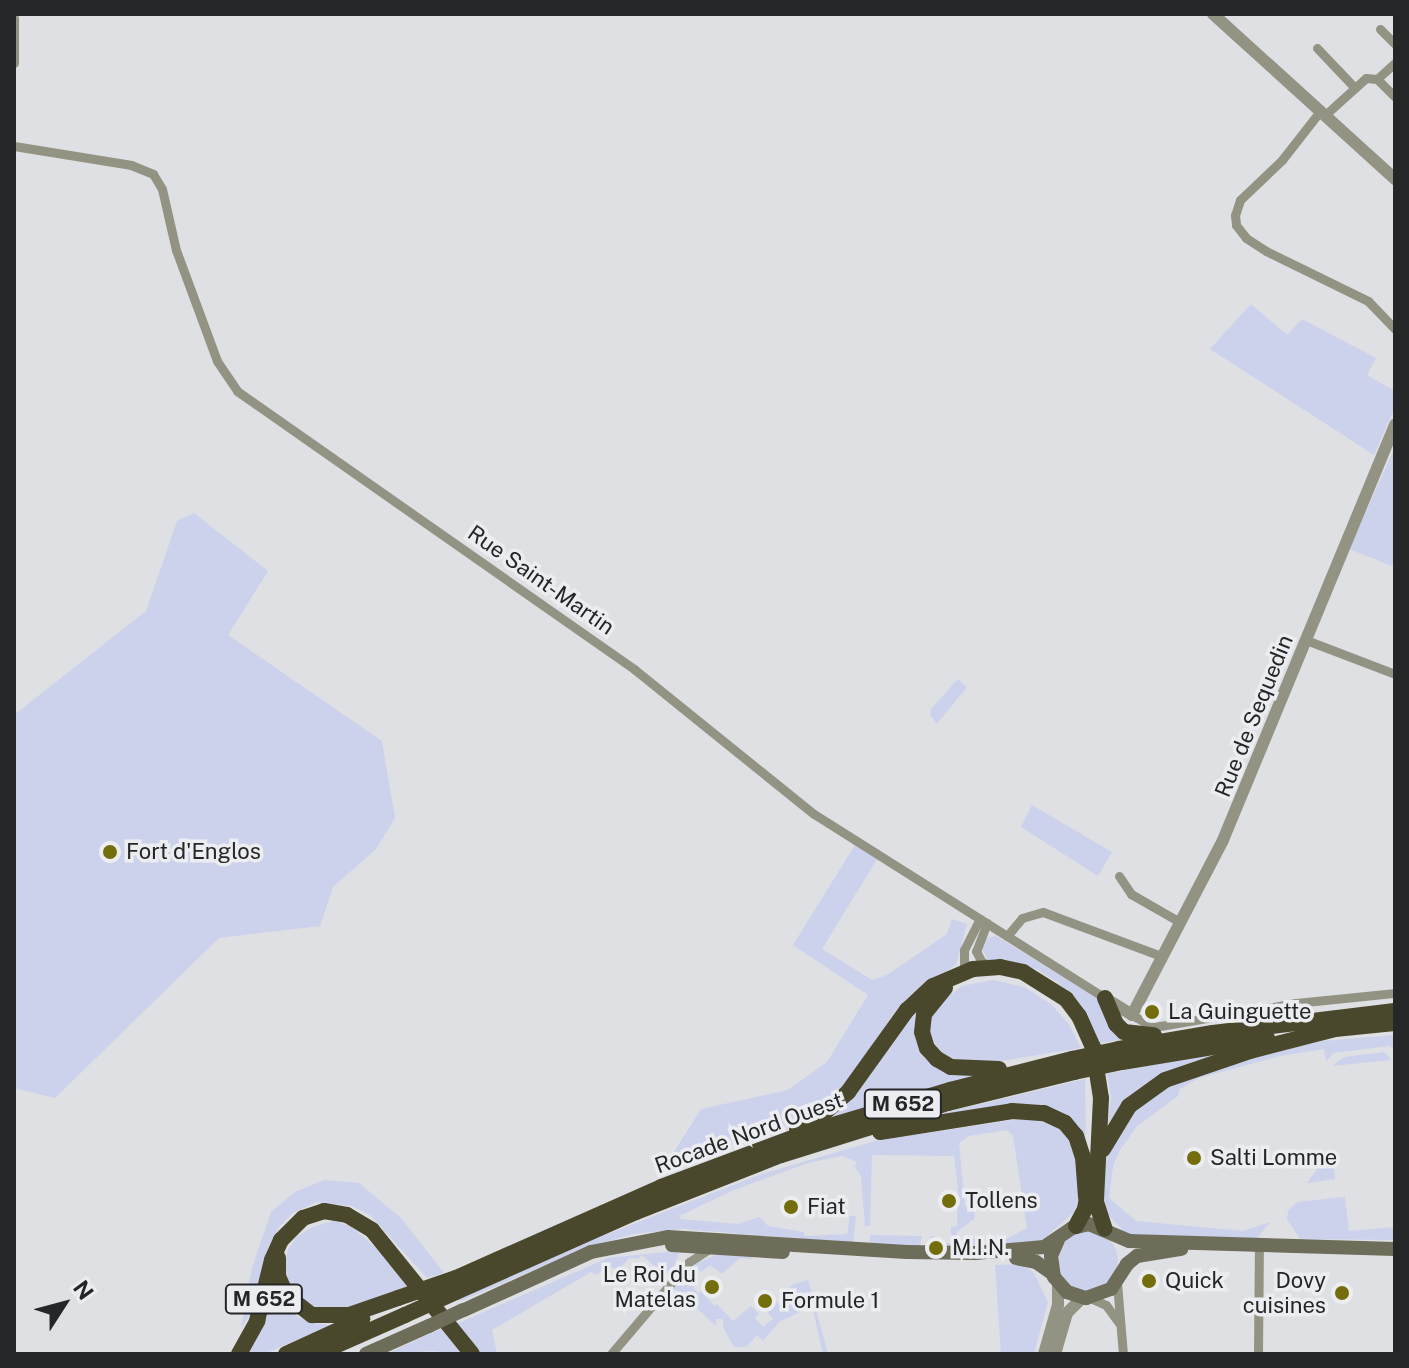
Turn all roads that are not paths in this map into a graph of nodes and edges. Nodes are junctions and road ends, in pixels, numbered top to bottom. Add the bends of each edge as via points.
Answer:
1 (1213, 14) edge
2 (15, 16) edge
3 (1380, 29) dead end
4 (1395, 44) edge
5 (1317, 48) dead end
6 (14, 63) edge
7 (1395, 63) edge
8 (1377, 79) junction
9 (1354, 87) junction
10 (1395, 97) edge
11 (1323, 112) junction
12 (14, 146) edge
13 (1395, 161) edge
14 (1390, 175) edge
15 (1395, 329) edge
16 (1395, 424) edge
17 (1306, 640) junction
18 (1395, 674) edge
19 (1119, 876) dead end
20 (984, 921) junction
21 (1178, 921) junction
22 (1007, 936) junction
23 (1161, 956) junction
24 (964, 970) junction
25 (987, 971) junction
26 (1395, 993) edge
27 (1105, 998) joint
28 (1395, 1011) edge
29 (1124, 1017) junction
30 (1395, 1023) edge
31 (1328, 1024) junction
32 (1073, 1065) junction
33 (781, 1155) junction
34 (737, 1158) junction
35 (1099, 1162) junction
36 (1086, 1201) junction
37 (1076, 1226) junction
38 (1110, 1233) junction
39 (703, 1236) junction
40 (281, 1240) junction
41 (1058, 1240) junction
42 (1221, 1245) junction
43 (688, 1246) junction
44 (716, 1247) junction
45 (1259, 1247) junction
46 (1395, 1249) edge
47 (555, 1269) junction
48 (1123, 1269) junction
49 (1055, 1278) junction
50 (1117, 1283) junction
51 (456, 1285) junction
52 (668, 1285) junction
53 (1086, 1298) junction
54 (401, 1305) junction
55 (1123, 1334) junction
56 (239, 1354) edge
57 (286, 1354) edge
58 (317, 1354) edge
59 (366, 1354) edge
60 (469, 1354) edge
61 (611, 1354) edge
62 (1044, 1354) edge
63 (1055, 1354) edge
64 (1123, 1354) edge
65 (1258, 1354) edge

1 - 11 street
2 - 6 street
3 - 4 street
5 - 9 street
7 - 8 street
8 - 9 street via 1366,78
8 - 10 street
9 - 11 street
11 - 14 street
11 - 15 street via 1240,200 1236,225 1266,251 1368,301
12 - 20 street, Rue Saint-Martin via 153,174 217,361 237,391 646,678 814,814
13 - 14 street
16 - 17 street, Rue de Sequedin
17 - 18 street
17 - 21 street, Rue de Sequedin via 1245,794
19 - 21 street via 1131,894
20 - 22 street, Rue Saint-Martin
20 - 24 street via 964,950
20 - 25 street via 976,951
21 - 23 street, Rue de Sequedin
22 - 23 street via 1022,918 1046,913
22 - 27 street, Rue Saint-Martin
23 - 29 street, Rue de Sequedin
24 - 25 highway
24 - 34 highway via 915,1001 862,1076 832,1107
25 - 32 highway via 947,987 926,1008 922,1032 937,1059 961,1070
25 - 35 highway via 1023,972 1066,999 1079,1016 1100,1080
25 - 36 highway via 1040,989 1064,1009 1080,1036 1093,1097
26 - 29 street via 1154,1027
27 - 29 highway
28 - 31 highway, Rocade Nord Ouest / M 652
29 - 31 highway via 1124,1032 1147,1036 1260,1021
30 - 31 highway, Rocade Nord Ouest / M 652
31 - 32 highway, Rocade Nord Ouest / M 652, bridge
31 - 35 highway via 1156,1084 1122,1116
32 - 33 highway, Rocade Nord Ouest / M 652
32 - 34 highway, Rocade Nord Ouest / M 652 via 924,1097
33 - 36 highway via 895,1129 1033,1111 1057,1118 1076,1136
33 - 51 highway, Rocade Nord Ouest / M 652
34 - 51 highway, Rocade Nord Ouest / M 652
35 - 38 highway via 1097,1209
36 - 37 highway
37 - 38 main road via 1093,1225
37 - 41 main road
38 - 42 main road via 1129,1241
38 - 48 main road via 1123,1252
39 - 41 main road via 926,1253 1033,1250
39 - 43 street
39 - 47 main road via 619,1244
40 - 54 highway via 280,1284 306,1313 341,1317
40 - 56 highway, M 652 via 257,1321
40 - 60 highway via 297,1222 316,1212 356,1219 389,1247
41 - 49 main road via 1051,1256
42 - 45 main road
42 - 48 main road via 1142,1254
43 - 44 main road
43 - 47 main road via 630,1248
43 - 52 street
44 - 49 main road via 926,1260 1025,1258
44 - 52 street via 697,1255
45 - 46 main road
45 - 65 street
47 - 59 main road, bridge
48 - 50 main road
49 - 53 main road via 1067,1292
49 - 62 street via 1058,1305
50 - 53 main road
50 - 55 street
51 - 54 highway, bridge
52 - 61 street
53 - 55 street via 1112,1311
53 - 63 street via 1067,1313
54 - 57 highway, M 652
54 - 58 highway
55 - 64 street

